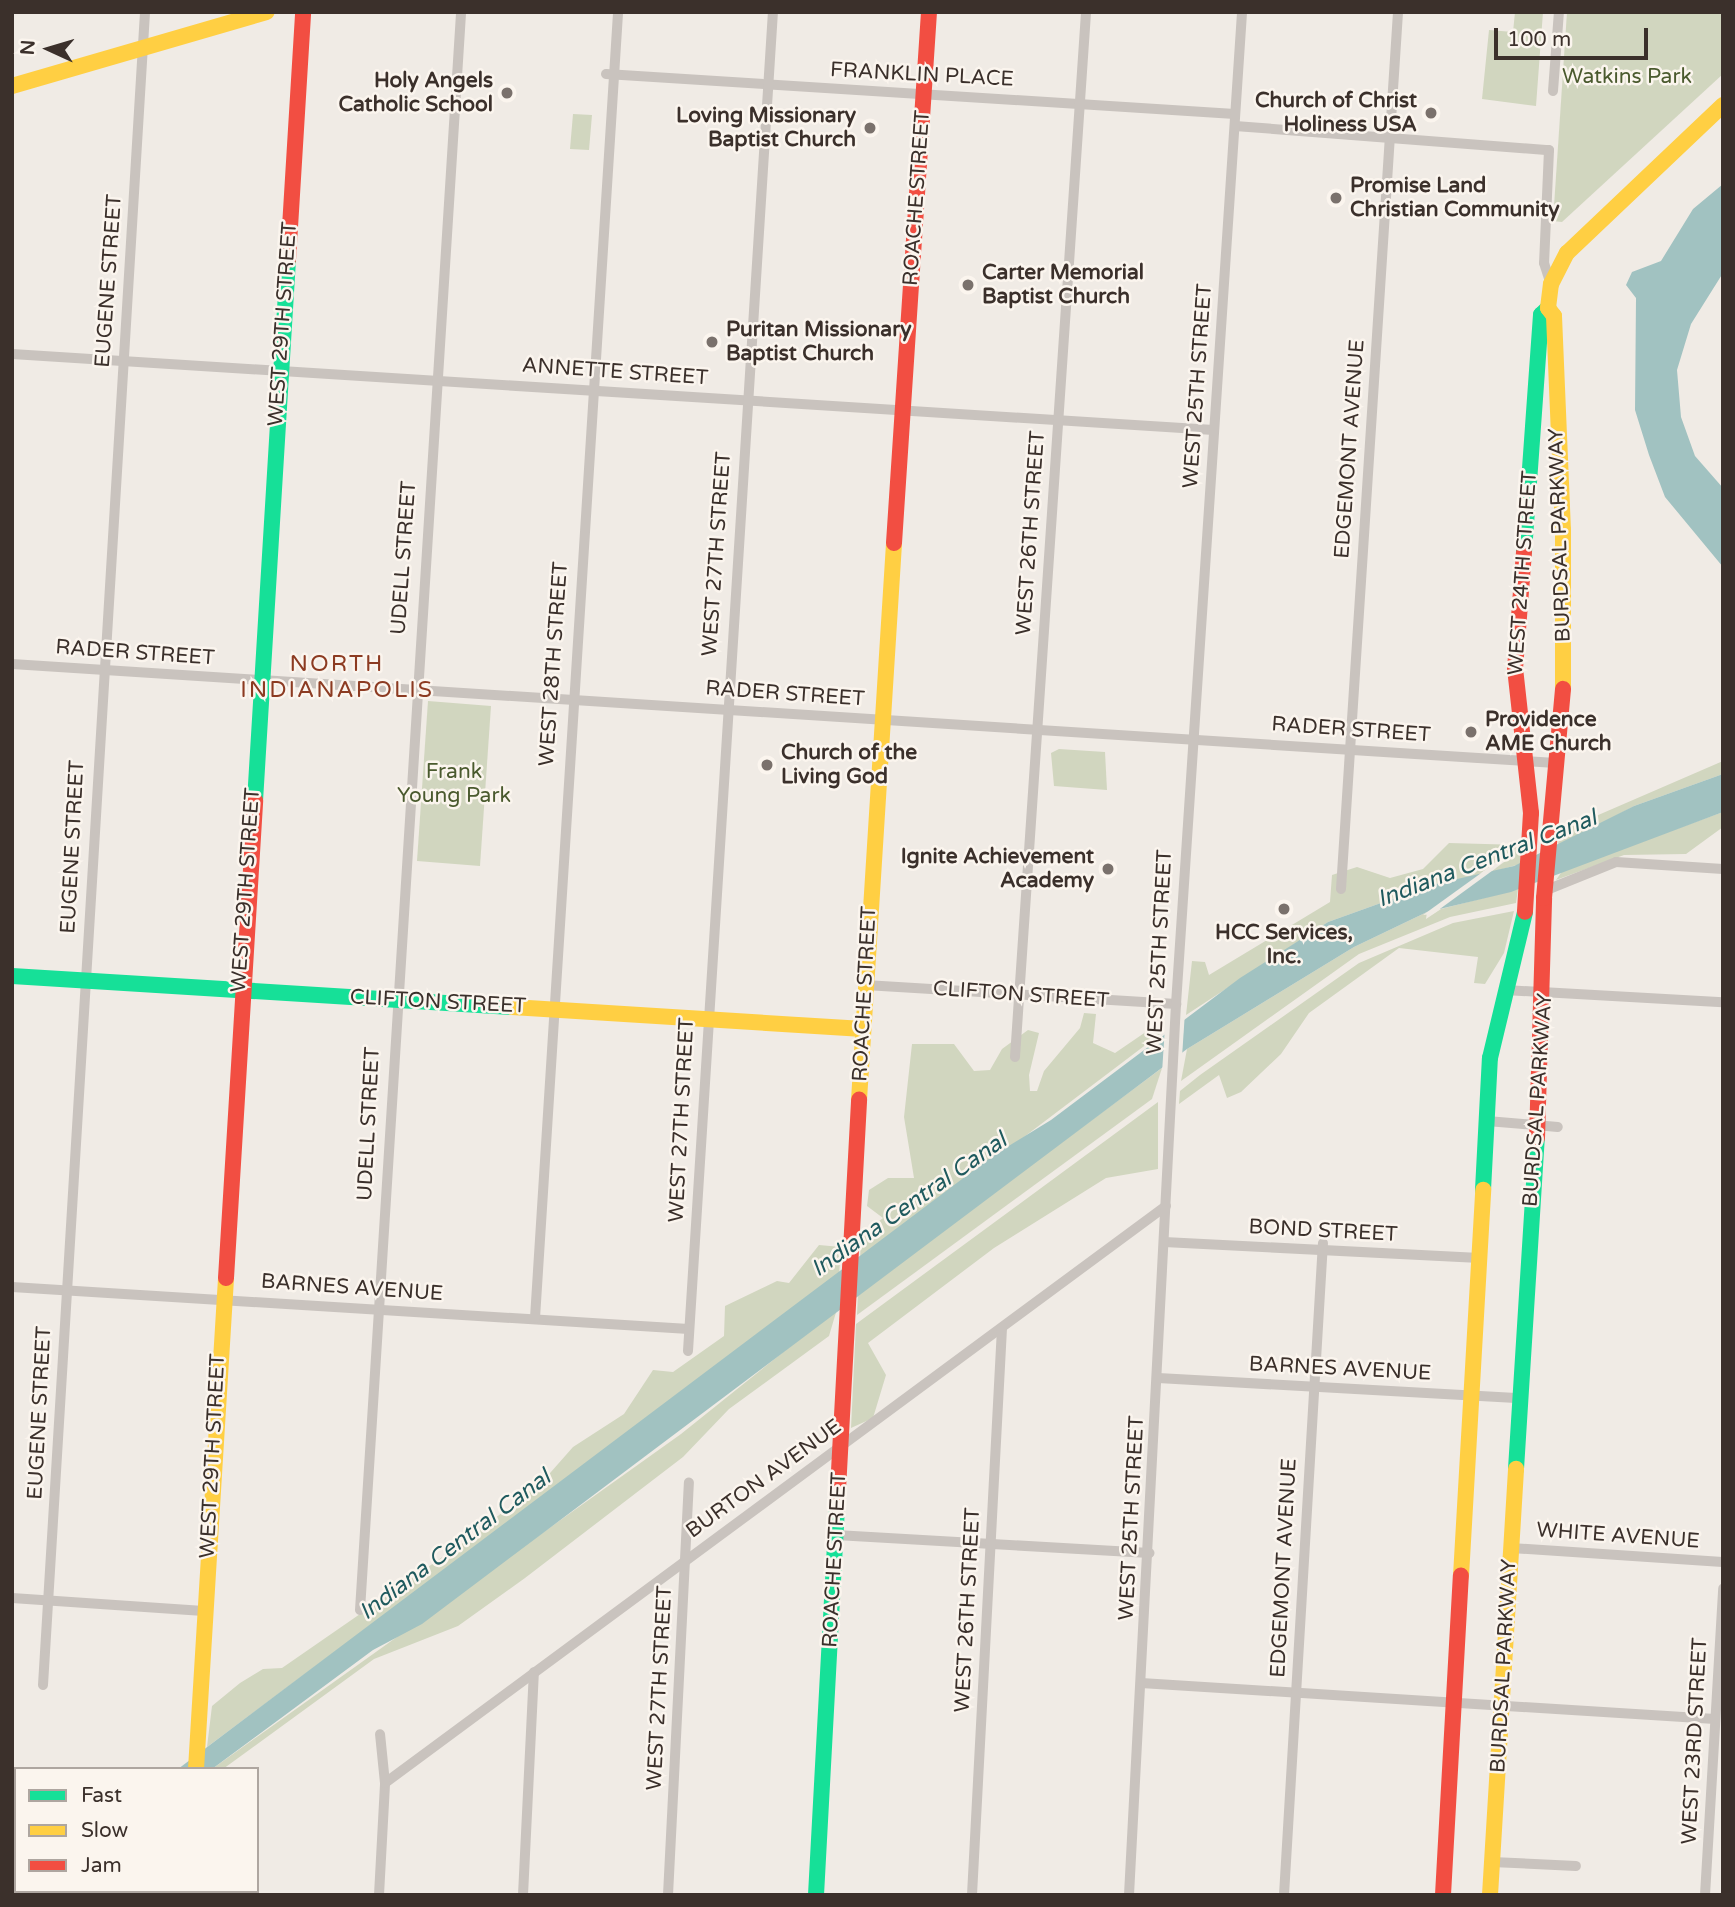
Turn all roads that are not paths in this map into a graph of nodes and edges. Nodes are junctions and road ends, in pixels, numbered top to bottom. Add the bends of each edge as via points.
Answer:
1 (145, 12) edge
2 (266, 12) edge
3 (303, 12) edge
4 (461, 12) edge
5 (618, 12) edge
6 (773, 12) edge
7 (929, 12) edge
8 (1086, 12) edge
9 (1242, 12) edge
10 (1398, 12) edge
11 (1559, 12) edge
12 (143, 49) junction
13 (610, 74) junction
14 (768, 85) junction
15 (12, 86) edge
16 (1553, 91) dead end
17 (923, 94) junction
18 (1080, 105) junction
19 (1723, 105) edge
20 (1235, 114) junction
21 (1235, 126) junction
22 (1391, 138) junction
23 (1551, 284) junction
24 (1548, 308) junction
25 (12, 354) edge
26 (123, 360) junction
27 (279, 369) junction
28 (435, 380) junction
29 (591, 390) junction
30 (747, 400) junction
31 (904, 410) junction
32 (1058, 420) junction
33 (1214, 430) junction
34 (12, 664) edge
35 (103, 670) junction
36 (259, 680) junction
37 (414, 690) junction
38 (570, 700) junction
39 (725, 710) junction
40 (882, 720) junction
41 (1037, 730) junction
42 (1193, 740) junction
43 (1349, 750) junction
44 (1524, 761) junction
45 (1556, 763) junction
46 (1531, 839) joint
47 (1723, 869) edge
48 (1545, 886) junction
49 (1341, 889) dead end
50 (12, 976) edge
51 (85, 980) junction
52 (865, 985) junction
53 (239, 989) junction
54 (1505, 990) junction
55 (1019, 994) junction
56 (1545, 994) junction
57 (396, 999) junction
58 (1723, 1003) edge
59 (1176, 1008) junction
60 (553, 1009) junction
61 (707, 1019) junction
62 (863, 1029) junction
63 (1015, 1057) dead end
64 (1487, 1121) junction
65 (1536, 1124) junction
66 (1558, 1127) dead end
67 (1166, 1206) junction
68 (1164, 1242) junction
69 (1323, 1247) junction
70 (1480, 1258) junction
71 (12, 1287) edge
72 (67, 1290) junction
73 (222, 1300) junction
74 (378, 1310) junction
75 (534, 1318) junction
76 (1002, 1328) junction
77 (689, 1329) junction
78 (688, 1351) dead end
79 (1158, 1378) junction
80 (1314, 1387) junction
81 (1472, 1395) junction
82 (1520, 1398) junction
83 (841, 1446) junction
84 (690, 1483) dead end
85 (836, 1535) junction
86 (992, 1544) junction
87 (1511, 1548) junction
88 (1149, 1553) junction
89 (686, 1560) junction
90 (1723, 1562) edge
91 (1723, 1589) edge
92 (12, 1598) edge
93 (48, 1601) junction
94 (360, 1610) dead end
95 (204, 1611) junction
96 (534, 1672) junction
97 (1141, 1683) junction
98 (43, 1685) dead end
99 (1296, 1693) junction
100 (1454, 1703) junction
101 (1502, 1706) junction
102 (1715, 1719) junction
103 (380, 1734) dead end
104 (196, 1767) edge
105 (385, 1783) junction
106 (1492, 1861) junction
107 (1576, 1866) dead end
108 (379, 1895) edge
109 (523, 1895) edge
110 (668, 1895) edge
111 (816, 1895) edge
112 (972, 1895) edge
113 (1129, 1895) edge
114 (1284, 1895) edge
115 (1443, 1895) edge
116 (1490, 1895) edge
117 (1705, 1895) edge

1 - 12 street, EUGENE STREET
2 - 12 street
3 - 27 street, WEST 29TH STREET
4 - 28 street, UDELL STREET
5 - 13 street, WEST 28TH STREET
6 - 14 street, WEST 27TH STREET
7 - 17 street, ROACHE STREET
8 - 18 street, WEST 26TH STREET
9 - 20 street, WEST 25TH STREET
10 - 22 street, EDGEMONT AVENUE
11 - 16 street
12 - 15 street
12 - 26 street, EUGENE STREET
13 - 14 street, FRANKLIN PLACE
13 - 29 street, WEST 28TH STREET
14 - 17 street, FRANKLIN PLACE
14 - 30 street, WEST 27TH STREET
17 - 18 street, FRANKLIN PLACE
17 - 31 street, ROACHE STREET
18 - 20 street, FRANKLIN PLACE
18 - 32 street, WEST 26TH STREET
19 - 23 street via 1567,253
20 - 21 street, WEST 25TH STREET
21 - 22 street
21 - 33 street, WEST 25TH STREET
22 - 23 street via 1549,150 1544,263
22 - 43 street, EDGEMONT AVENUE
23 - 24 street
24 - 44 street, WEST 24TH STREET via 1541,316 1515,668
24 - 45 street, BURDSAL PARKWAY via 1553,316 1564,550 1563,703
25 - 26 street, ANNETTE STREET
26 - 27 street, ANNETTE STREET
26 - 35 street, EUGENE STREET
27 - 28 street, ANNETTE STREET
27 - 36 street, WEST 29TH STREET
28 - 29 street, ANNETTE STREET
28 - 37 street, UDELL STREET
29 - 30 street, ANNETTE STREET
29 - 38 street, WEST 28TH STREET
30 - 31 street, ANNETTE STREET
30 - 39 street, WEST 27TH STREET
31 - 32 street, ANNETTE STREET
31 - 40 street, ROACHE STREET
32 - 33 street, ANNETTE STREET
32 - 41 street, WEST 26TH STREET
33 - 42 street, WEST 25TH STREET
34 - 35 street, RADER STREET
35 - 36 street, RADER STREET
35 - 51 street, EUGENE STREET
36 - 37 street, RADER STREET
36 - 53 street, WEST 29TH STREET
37 - 38 street, RADER STREET
37 - 57 street, UDELL STREET
38 - 39 street, RADER STREET
38 - 60 street, WEST 28TH STREET
39 - 40 street, RADER STREET
39 - 61 street, WEST 27TH STREET
40 - 41 street, RADER STREET
40 - 52 street, ROACHE STREET
41 - 42 street, RADER STREET
41 - 55 street, WEST 26TH STREET
42 - 43 street, RADER STREET
42 - 59 street, WEST 25TH STREET
43 - 44 street, RADER STREET
43 - 49 street, EDGEMONT AVENUE
44 - 45 street, RADER STREET
44 - 46 street, WEST 24TH STREET
45 - 48 street, BURDSAL PARKWAY
46 - 54 street, BURDSAL PARKWAY via 1528,898
47 - 48 street via 1616,862
48 - 56 street, BURDSAL PARKWAY
50 - 51 street, CLIFTON STREET
51 - 53 street, CLIFTON STREET
51 - 72 street, EUGENE STREET
52 - 55 street, CLIFTON STREET
52 - 62 street, ROACHE STREET
53 - 57 street, CLIFTON STREET
53 - 73 street, WEST 29TH STREET
54 - 56 street
54 - 64 street, BURDSAL PARKWAY via 1491,1046
55 - 59 street, CLIFTON STREET
55 - 63 street, WEST 26TH STREET
56 - 58 street
56 - 65 street, BURDSAL PARKWAY
57 - 60 street, CLIFTON STREET
57 - 74 street, UDELL STREET
59 - 67 street, WEST 25TH STREET
60 - 61 street, CLIFTON STREET
60 - 75 street, WEST 28TH STREET
61 - 62 street, CLIFTON STREET
61 - 77 street, WEST 27TH STREET
62 - 83 street, ROACHE STREET
64 - 65 street
64 - 70 street, BURDSAL PARKWAY
65 - 66 street
65 - 82 street, BURDSAL PARKWAY
67 - 68 street, WEST 25TH STREET
67 - 76 street, BURTON AVENUE
68 - 69 street, BOND STREET
68 - 79 street, WEST 25TH STREET
69 - 70 street, BOND STREET
69 - 80 street, EDGEMONT AVENUE
70 - 81 street, BURDSAL PARKWAY
71 - 72 street, BARNES AVENUE
72 - 73 street, BARNES AVENUE
72 - 93 street, EUGENE STREET
73 - 74 street, BARNES AVENUE
73 - 95 street, WEST 29TH STREET
74 - 75 street, BARNES AVENUE
74 - 94 street, UDELL STREET
75 - 77 street, BARNES AVENUE
76 - 83 street, BURTON AVENUE
76 - 86 street, WEST 26TH STREET
77 - 78 street, WEST 27TH STREET
79 - 80 street, BARNES AVENUE
79 - 88 street, WEST 25TH STREET
80 - 81 street, BARNES AVENUE
80 - 99 street, EDGEMONT AVENUE
81 - 82 street, BARNES AVENUE
81 - 100 street, BURDSAL PARKWAY
82 - 87 street, BURDSAL PARKWAY
83 - 85 street, ROACHE STREET
83 - 89 street, BURTON AVENUE
84 - 89 street, WEST 27TH STREET
85 - 86 street
85 - 111 street, ROACHE STREET
86 - 88 street
86 - 112 street, WEST 26TH STREET
87 - 90 street, WHITE AVENUE
87 - 101 street, BURDSAL PARKWAY
88 - 97 street, WEST 25TH STREET
89 - 96 street, BURTON AVENUE
89 - 110 street, WEST 27TH STREET
91 - 102 street, WEST 23RD STREET
92 - 93 street
93 - 95 street
93 - 98 street, EUGENE STREET
95 - 104 street, WEST 29TH STREET
96 - 105 street, BURTON AVENUE
96 - 109 street
97 - 99 street
97 - 113 street, WEST 25TH STREET
99 - 100 street
99 - 114 street, EDGEMONT AVENUE
100 - 101 street
100 - 115 street, BURDSAL PARKWAY
101 - 102 street
101 - 106 street, BURDSAL PARKWAY
102 - 117 street, WEST 23RD STREET
103 - 105 street
105 - 108 street
106 - 107 street
106 - 116 street, BURDSAL PARKWAY

